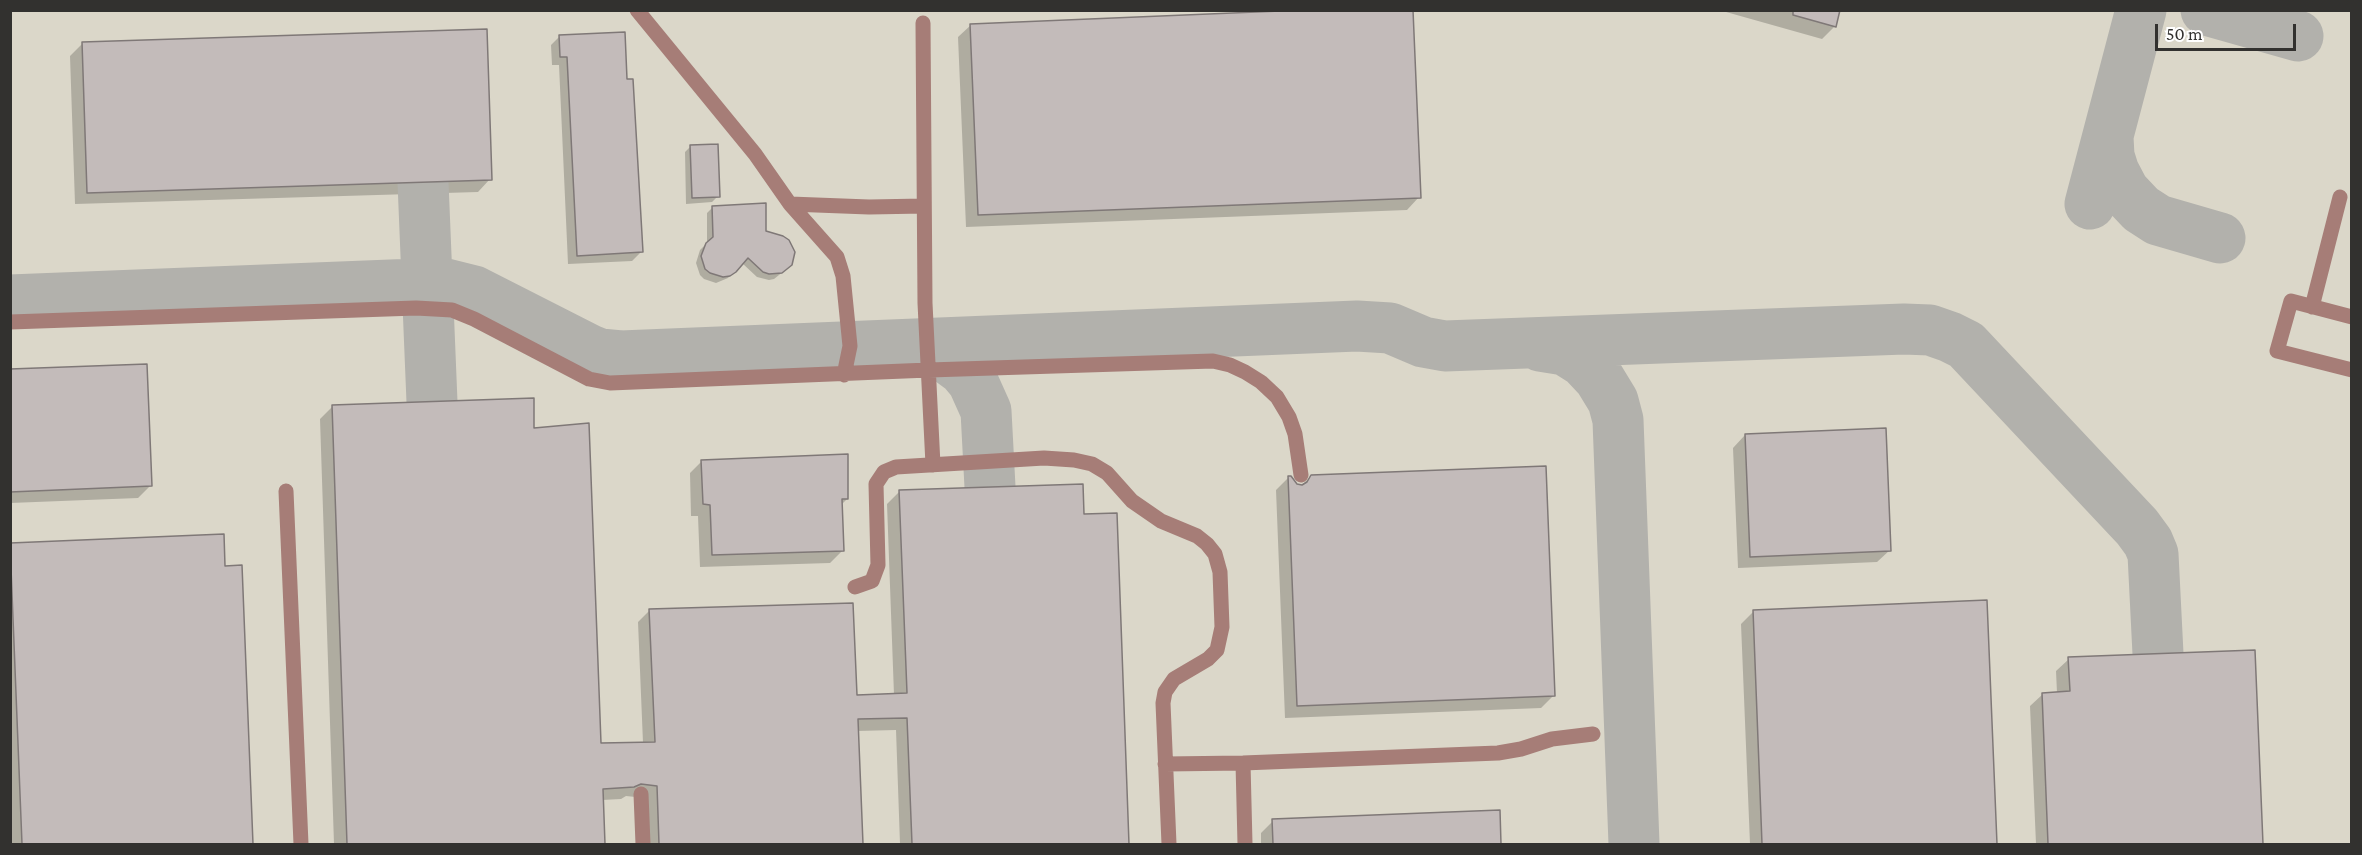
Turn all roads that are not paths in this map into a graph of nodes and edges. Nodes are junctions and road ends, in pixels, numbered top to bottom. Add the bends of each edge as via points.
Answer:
1 (637, 10) edge
2 (923, 23) dead end
3 (2340, 197) dead end
4 (790, 204) junction
5 (924, 206) junction
6 (2312, 307) junction
7 (2352, 317) edge
8 (10, 322) edge
9 (929, 370) junction
10 (2352, 370) edge
11 (844, 375) junction
12 (933, 465) junction
13 (1301, 475) dead end
14 (286, 491) dead end
15 (855, 587) dead end
16 (1593, 734) dead end
17 (1243, 763) junction
18 (1166, 764) junction
19 (641, 794) dead end
20 (301, 844) edge
21 (643, 844) edge
22 (1169, 844) edge
23 (1245, 844) edge

1 - 4 lane
2 - 5 lane
3 - 6 lane
4 - 5 lane
4 - 11 lane via 837,257 843,276 850,346
5 - 9 lane
6 - 7 lane
6 - 10 lane via 2291,301 2277,351
8 - 11 lane via 452,310 589,379 610,383
9 - 11 lane
9 - 12 lane
9 - 13 lane via 1190,361 1230,365 1261,382 1277,397 1295,434
12 - 15 lane via 897,467 884,472 876,484 878,565 872,581
12 - 18 lane via 1044,458 1092,464 1107,473 1132,501 1161,521 1197,536 1215,554 1220,572 1220,641 1208,659 1174,679 1166,692
14 - 20 lane
16 - 17 lane via 1552,739 1498,753
17 - 18 lane
17 - 23 lane
18 - 22 lane
19 - 21 lane

